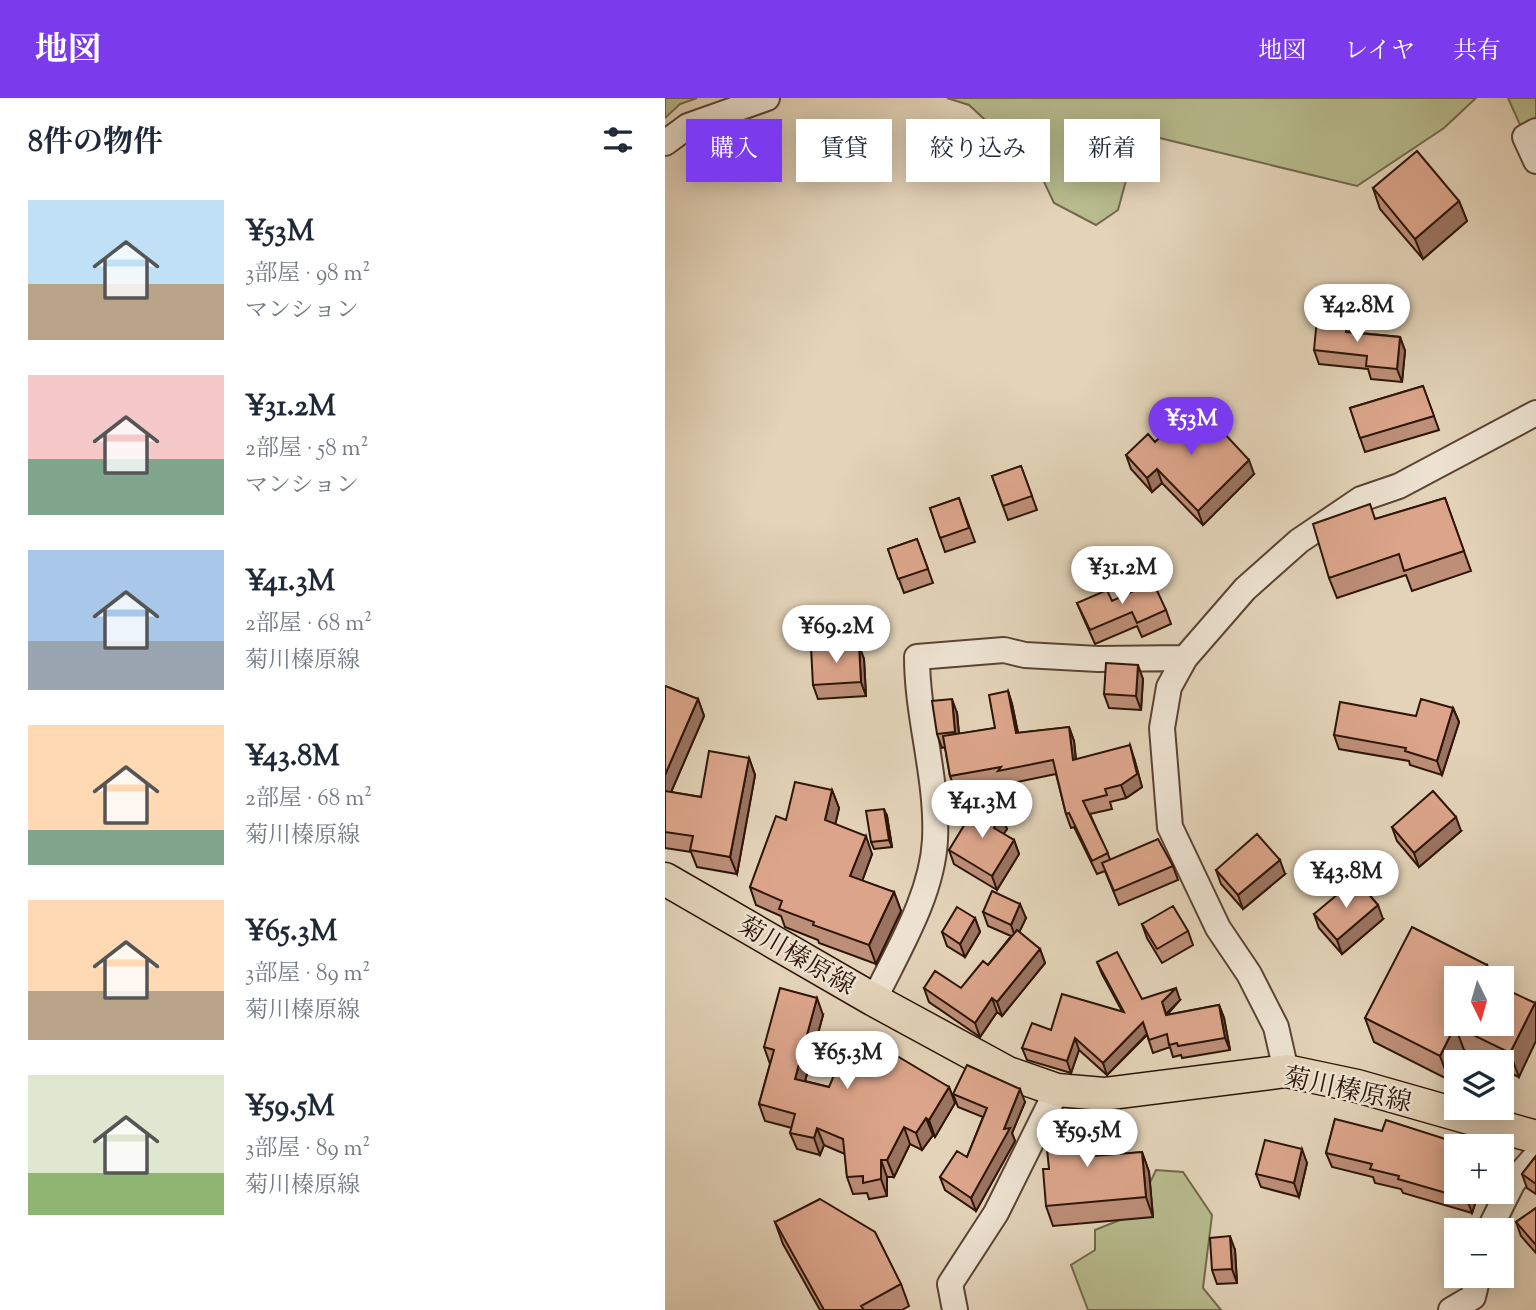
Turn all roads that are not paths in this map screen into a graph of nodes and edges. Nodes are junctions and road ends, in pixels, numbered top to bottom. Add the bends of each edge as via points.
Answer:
1 (767, 98) edge
2 (1536, 131) edge
3 (665, 143) edge
4 (1536, 161) edge
5 (1536, 413) edge
6 (1185, 658) junction
7 (665, 878) edge
8 (874, 1000) junction
9 (1286, 1072) junction
10 (1057, 1090) junction
11 (1536, 1137) edge
12 (1536, 1156) edge
13 (1495, 1218) edge
14 (1475, 1288) edge
15 (955, 1310) edge
16 (1451, 1310) edge

1 - 3 street via 688,126
2 - 4 street via 1525,137
5 - 6 street via 1399,486 1361,499 1299,541 1245,589
6 - 8 street via 1098,659 1004,650 917,657 935,841 916,913
6 - 9 street via 1169,687 1162,728 1170,827 1218,928 1276,1027
7 - 8 main road, 菊川榛原線
8 - 10 main road, 菊川榛原線 via 1008,1073
9 - 10 main road, 菊川榛原線 via 1104,1094
9 - 11 main road, 菊川榛原線 via 1357,1086
10 - 15 street via 996,1213 950,1284
12 - 13 street via 1513,1182
14 - 16 street via 1473,1297

